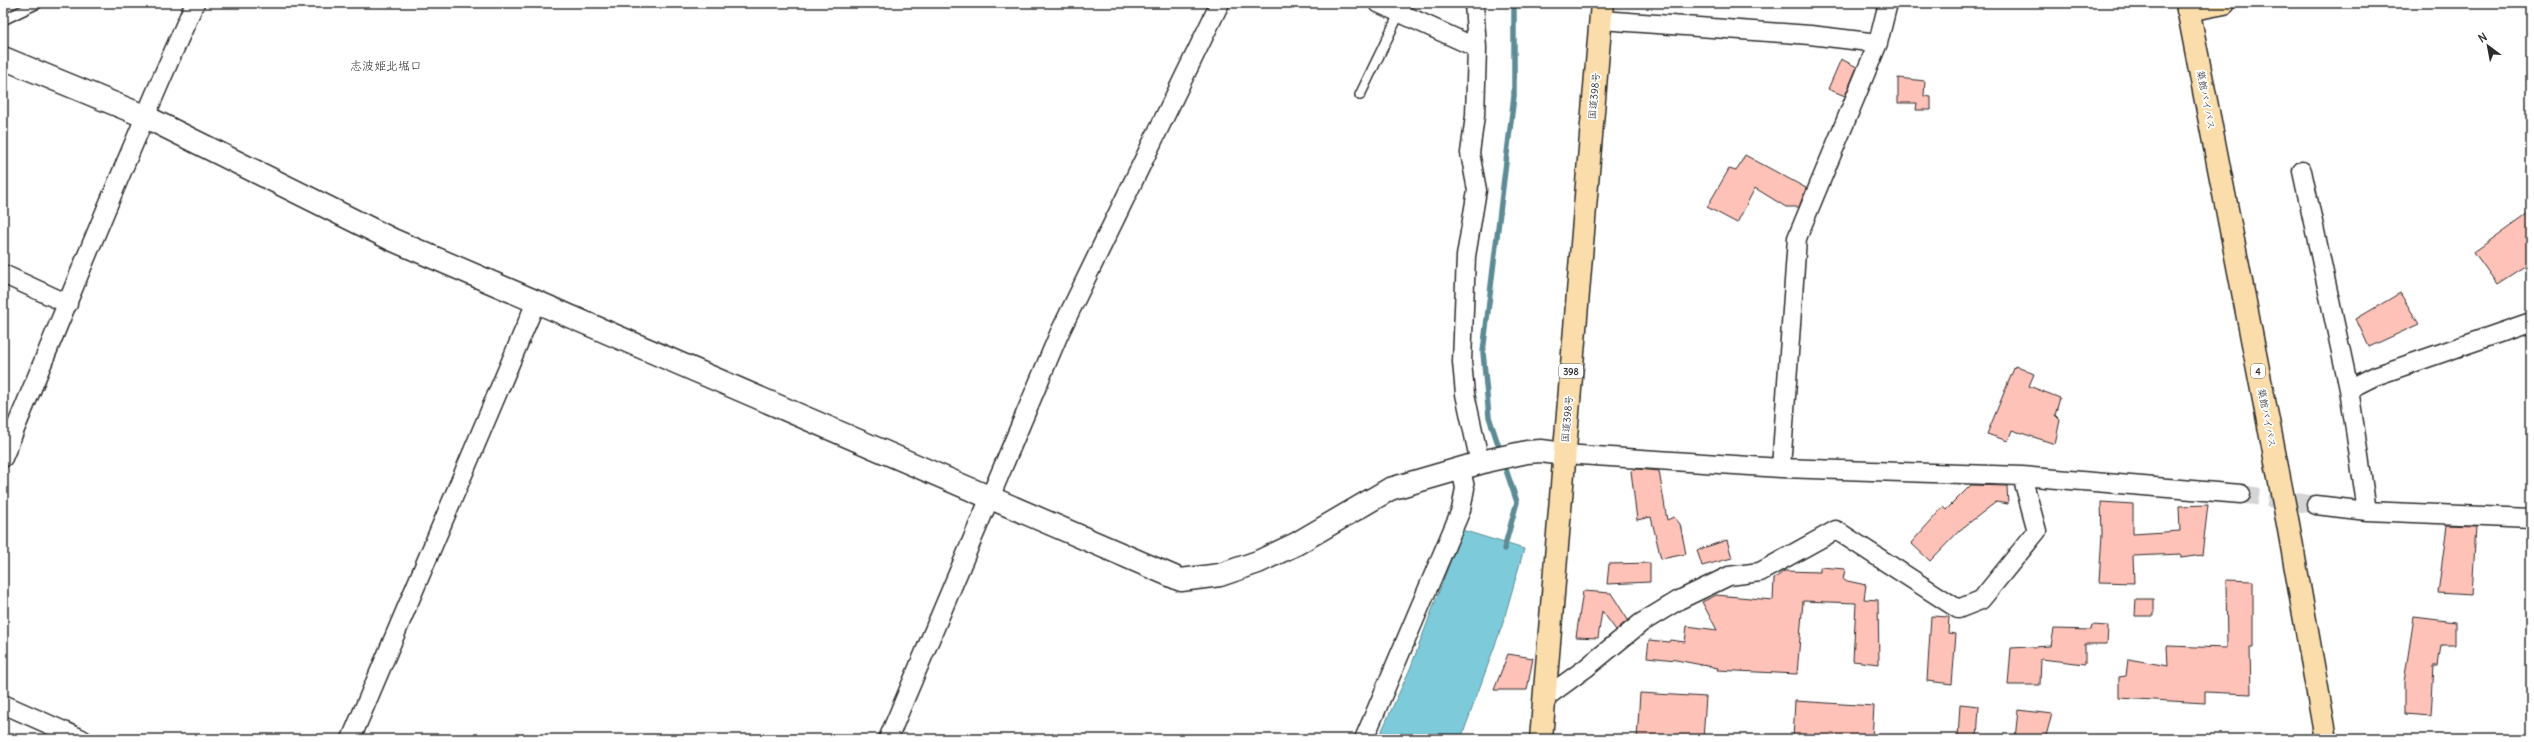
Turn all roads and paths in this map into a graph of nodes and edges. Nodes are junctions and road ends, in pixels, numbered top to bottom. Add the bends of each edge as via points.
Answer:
1 (38, 3) edge
2 (195, 3) edge
3 (1220, 3) edge
4 (1378, 3) edge
5 (1474, 3) edge
6 (1888, 3) edge
7 (2224, 3) edge
8 (2187, 7) edge
9 (1400, 12) junction
10 (1601, 12) edge
11 (3, 20) edge
12 (1878, 43) junction
13 (1477, 48) junction
14 (3, 58) edge
15 (1360, 95) dead end
16 (144, 116) junction
17 (2302, 171) dead end
18 (3, 274) edge
19 (536, 302) junction
20 (68, 304) junction
21 (2531, 322) edge
22 (2349, 389) junction
23 (1564, 454) junction
24 (3, 458) edge
25 (1477, 464) junction
26 (1781, 468) junction
27 (2022, 476) junction
28 (2241, 494) tunnel mouth
29 (990, 499) junction
30 (2316, 505) tunnel mouth
31 (2367, 510) junction
32 (2531, 518) edge
33 (1545, 698) junction
34 (3, 704) edge
35 (82, 739) edge
36 (350, 739) edge
37 (888, 739) edge
38 (1364, 739) edge
39 (1541, 739) edge
40 (2326, 739) edge

1 - 11 lane
2 - 16 street
3 - 29 street via 1059,334
4 - 9 street
5 - 13 street
6 - 12 street
7 - 8 main road
8 - 40 main road, 築館バイパス / 4 via 2288,524
9 - 13 street
9 - 15 lane
10 - 12 street
10 - 23 main road, 国道398号 / 398
12 - 26 street via 1797,238
13 - 25 street via 1470,152 1477,190 1466,256 1462,362
14 - 16 street
16 - 19 street via 393,240
16 - 20 street
17 - 22 street
18 - 20 street
19 - 29 street
19 - 36 street
20 - 24 street
21 - 22 street via 2375,376
22 - 31 street
23 - 25 street via 1527,452
23 - 26 street
23 - 33 main road, 国道398号 / 398
25 - 29 street via 1390,489 1296,544 1258,562 1220,575 1180,580
25 - 38 street via 1465,488 1461,510
26 - 27 street
27 - 28 street
27 - 33 street via 2037,531 1982,600 1958,610 1836,530 1760,572 1729,576 1679,600 1640,623
29 - 37 street
30 - 31 street
31 - 32 street
33 - 39 main road, 国道398号 / 398
34 - 35 street

